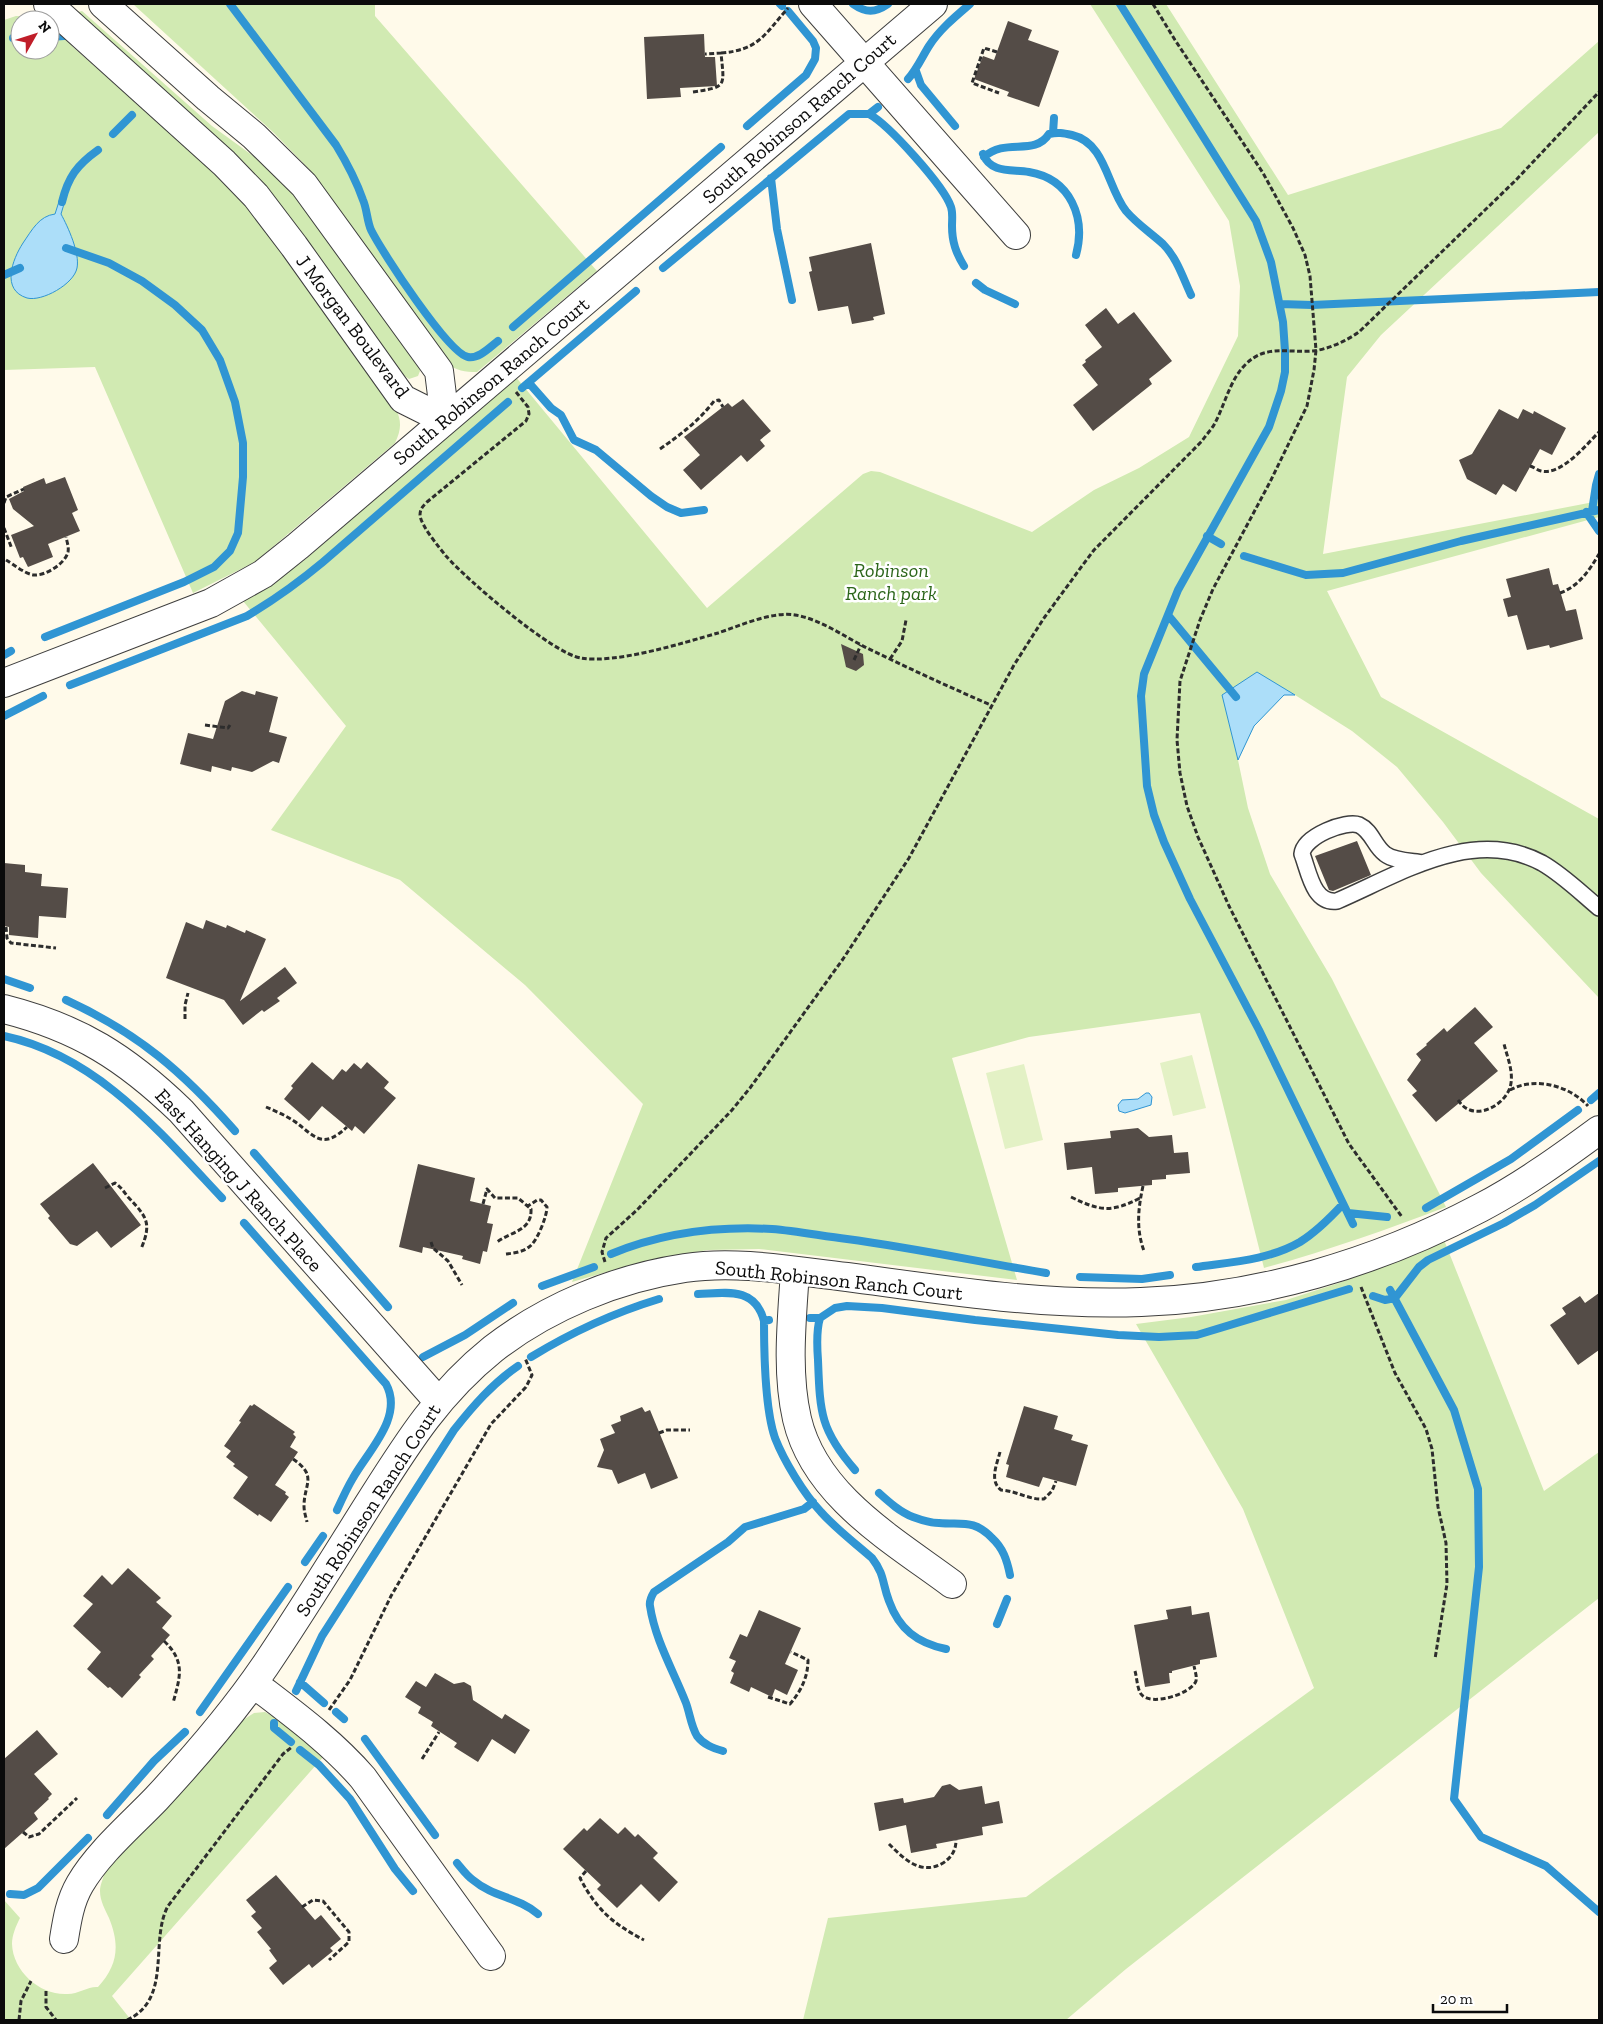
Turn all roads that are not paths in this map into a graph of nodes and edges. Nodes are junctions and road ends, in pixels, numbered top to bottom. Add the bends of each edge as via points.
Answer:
1 (48, 4) edge
2 (103, 4) edge
3 (813, 4) edge
4 (933, 4) edge
5 (864, 63) junction
6 (1016, 236) dead end
7 (445, 420) junction
8 (4, 683) edge
9 (1422, 864) junction
10 (1599, 908) edge
11 (4, 1009) edge
12 (1596, 1122) edge
13 (795, 1271) junction
14 (438, 1401) junction
15 (952, 1584) dead end
16 (253, 1683) junction
17 (64, 1939) dead end
18 (492, 1956) dead end

1 - 7 street, J Morgan Boulevard via 224,163 256,196 403,399
2 - 7 street, J Morgan Boulevard via 266,147 304,185 439,371
3 - 5 street
4 - 5 street, South Robinson Ranch Court
5 - 6 street
5 - 7 street, South Robinson Ranch Court
7 - 8 street, South Robinson Ranch Court via 280,561 239,588 211,603
9 - 9 lane via 1337,902 1330,902 1315,891 1302,854 1314,836 1354,823 1369,832 1385,854
9 - 10 lane via 1454,852 1505,850 1529,857 1553,870
11 - 14 street, East Hanging J Ranch Place via 78,1034 115,1055 148,1080 187,1118
12 - 13 street, South Robinson Ranch Court via 1550,1165 1481,1208 1414,1240 1317,1274 1239,1291 1179,1299 1077,1303 1014,1299
13 - 14 street, South Robinson Ranch Court via 734,1266 687,1267 642,1277 571,1302 514,1335 475,1365
13 - 15 street via 791,1331 793,1395 802,1436 813,1459 844,1500
14 - 16 street, South Robinson Ranch Court
16 - 17 street, South Robinson Ranch Court via 232,1713 178,1775 93,1866 79,1886 70,1908
16 - 18 street via 321,1735 363,1778

